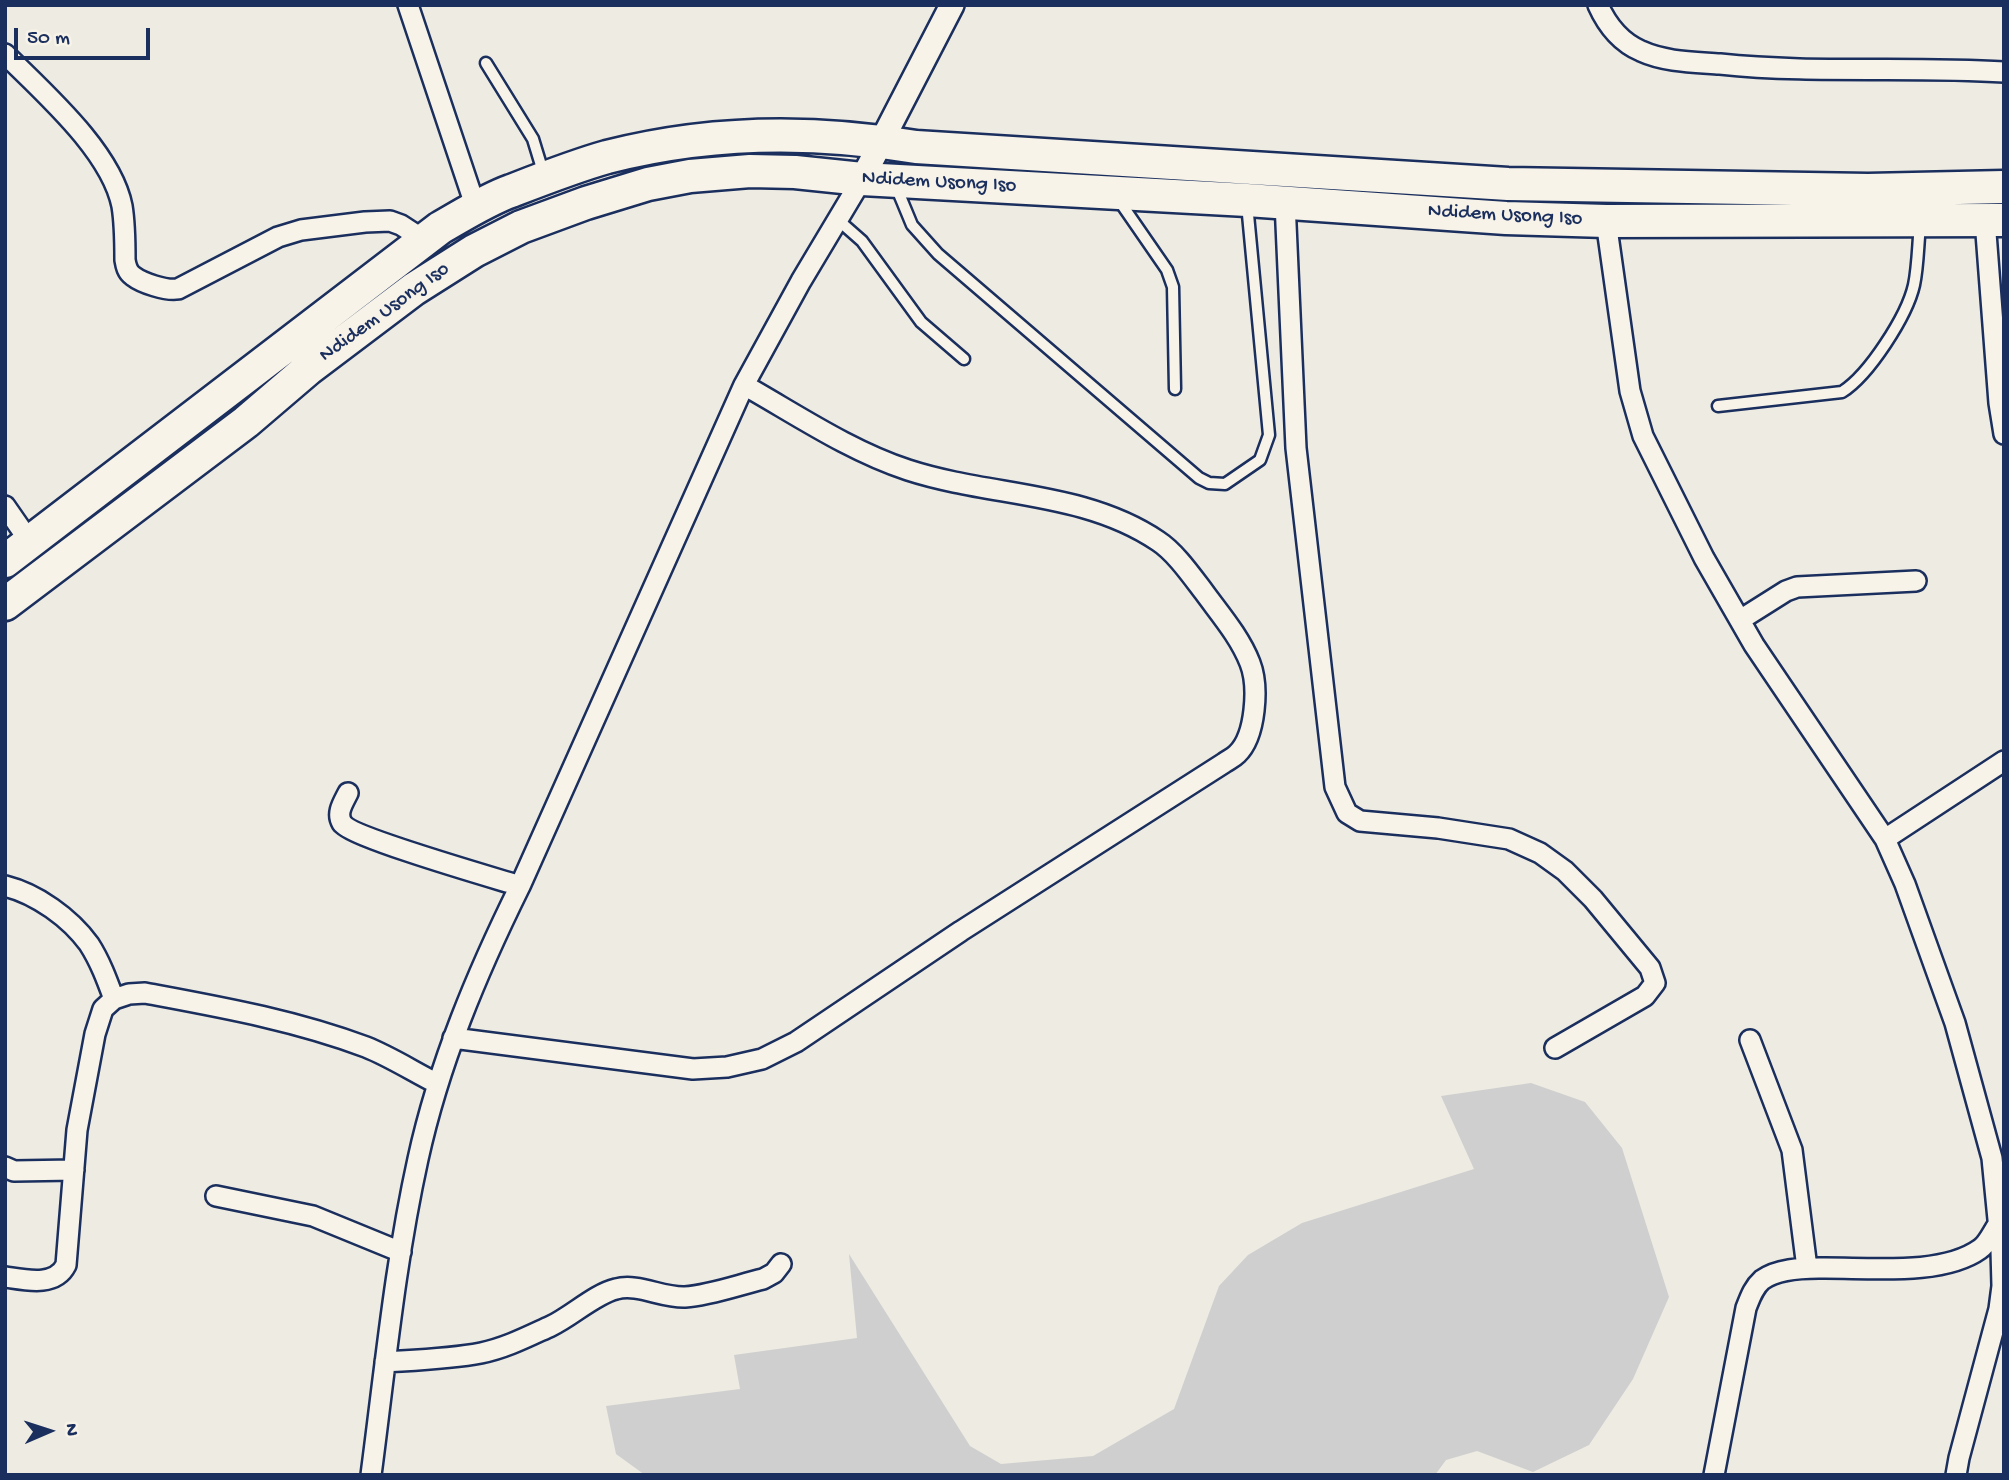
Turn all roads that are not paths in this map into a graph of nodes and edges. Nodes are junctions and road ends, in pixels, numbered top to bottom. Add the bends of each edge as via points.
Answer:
1 (408, 5) edge
2 (952, 5) edge
3 (1598, 5) edge
4 (5, 54) edge
5 (486, 63) dead end
6 (2004, 72) edge
7 (880, 141) junction
8 (546, 178) junction
9 (862, 179) junction
10 (894, 180) junction
11 (2004, 187) edge
12 (1114, 193) junction
13 (1247, 200) junction
14 (1285, 202) junction
15 (476, 208) junction
16 (837, 219) junction
17 (1994, 220) edge
18 (1606, 221) junction
19 (1920, 221) junction
20 (424, 240) junction
21 (964, 359) dead end
22 (744, 385) junction
23 (1175, 389) dead end
24 (1718, 406) dead end
25 (2004, 434) edge
26 (5, 506) edge
27 (30, 542) junction
28 (5, 561) edge
29 (1916, 581) dead end
30 (5, 604) edge
31 (1740, 620) junction
32 (2004, 761) edge
33 (348, 793) dead end
34 (1885, 839) junction
35 (5, 886) edge
36 (520, 886) junction
37 (114, 999) junction
38 (453, 1038) junction
39 (1750, 1040) dead end
40 (1555, 1048) dead end
41 (438, 1084) junction
42 (1998, 1157) edge
43 (5, 1167) edge
44 (74, 1170) junction
45 (216, 1196) dead end
46 (1999, 1223) junction
47 (401, 1252) junction
48 (781, 1264) dead end
49 (1807, 1268) junction
50 (5, 1277) edge
51 (386, 1362) junction
52 (372, 1475) edge
53 (1714, 1475) edge
54 (1956, 1475) edge

1 - 15 street
2 - 7 street
3 - 6 street via 1619,38 1657,58 1800,70
4 - 20 street via 78,128 114,182 122,205 125,260 134,277 178,289 278,237 301,230 390,221
5 - 8 lane via 533,139
7 - 8 highway, Ndidem Usong Iso via 805,134 712,140 606,157
7 - 9 street
7 - 11 highway, Ndidem Usong Iso via 916,147 1508,184 1868,190
8 - 15 highway, Ndidem Usong Iso
9 - 10 highway, Ndidem Usong Iso
9 - 16 street
9 - 30 highway, Ndidem Usong Iso via 750,171 690,176 586,202 522,227 414,289
10 - 12 highway, Ndidem Usong Iso
10 - 13 lane via 912,225 938,254 1199,478 1225,484 1260,460 1269,435
12 - 13 highway, Ndidem Usong Iso
12 - 23 lane via 1167,270 1173,287
13 - 14 highway, Ndidem Usong Iso
14 - 18 highway, Ndidem Usong Iso
14 - 40 street via 1296,448 1335,787 1347,813 1360,821 1509,839 1565,871 1593,899 1650,968 1655,984 1645,996
15 - 20 highway, Ndidem Usong Iso
16 - 21 lane via 862,241 921,322
16 - 22 street
17 - 19 highway, Ndidem Usong Iso
17 - 25 street via 1999,402
18 - 19 highway, Ndidem Usong Iso
18 - 31 street via 1630,391 1643,436
19 - 24 lane via 1914,285 1904,312 1854,384 1842,391
20 - 27 highway, Ndidem Usong Iso
22 - 36 street
22 - 38 street via 862,452 909,470 1112,516 1160,541 1227,622 1251,663 1256,693 1247,737 1239,753 1224,763 796,1042 762,1059 727,1068 693,1069
26 - 27 street
27 - 28 highway, Ndidem Usong Iso
29 - 31 street via 1797,587
31 - 34 street
32 - 34 street
33 - 36 street via 340,810 346,828
34 - 42 street via 1955,1023
35 - 37 street via 53,908 69,923 99,961
36 - 38 street
37 - 41 street via 145,993 258,1014 369,1048
37 - 44 street via 103,1009 95,1034
38 - 41 street
39 - 49 street via 1792,1150
41 - 47 street via 418,1158
42 - 46 street
43 - 44 street via 13,1171
44 - 50 street via 62,1272 45,1280
45 - 47 street via 313,1216
46 - 49 street via 1982,1248 1947,1262 1921,1268
46 - 54 street via 1999,1309
47 - 51 street
48 - 51 street via 763,1279 687,1297 615,1289 570,1317 495,1349
49 - 53 street via 1779,1272 1755,1287 1746,1308
51 - 52 street

